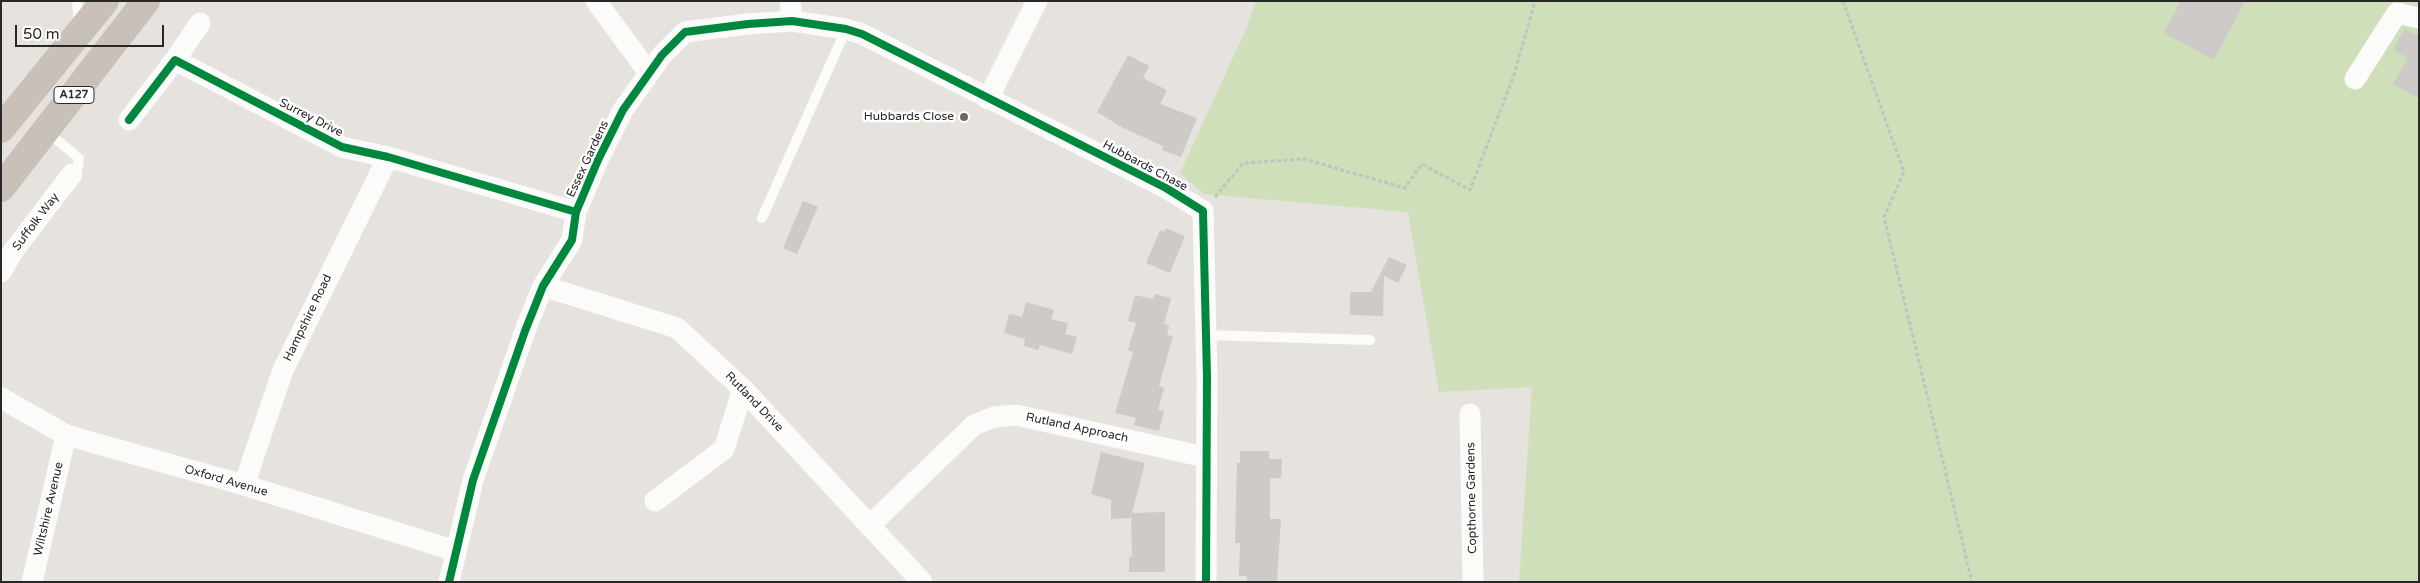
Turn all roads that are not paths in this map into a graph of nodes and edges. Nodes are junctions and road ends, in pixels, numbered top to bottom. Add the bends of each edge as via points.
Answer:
1 (76, 1) edge
2 (105, 1) edge
3 (146, 1) edge
4 (596, 1) edge
5 (1037, 1) edge
6 (791, 11) edge
7 (2419, 18) edge
8 (200, 23) dead end
9 (846, 29) junction
10 (80, 34) junction
11 (175, 60) junction
12 (649, 73) junction
13 (2355, 79) dead end
14 (988, 99) junction
15 (129, 120) dead end
16 (1, 129) edge
17 (46, 131) junction
18 (388, 157) junction
19 (72, 174) joint
20 (1, 188) edge
21 (576, 212) junction
22 (762, 218) dead end
23 (1, 272) edge
24 (543, 286) junction
25 (1206, 335) junction
26 (1370, 340) dead end
27 (743, 389) junction
28 (1, 398) edge
29 (1470, 414) dead end
30 (66, 435) junction
31 (1205, 457) junction
32 (244, 485) junction
33 (655, 501) dead end
34 (869, 526) junction
35 (456, 551) junction
36 (32, 582) edge
37 (449, 582) edge
38 (922, 582) edge
39 (1206, 582) edge
40 (1473, 582) edge

1 - 10 lane
2 - 10 highway, A127
3 - 17 highway, A127
4 - 12 street
5 - 14 street
6 - 9 street, Hubbards Chase
6 - 12 street, Essex Gardens via 685,32
7 - 13 street via 2397,13
8 - 11 street
9 - 14 street, Hubbards Chase via 862,34
9 - 22 lane
10 - 16 highway, A127
11 - 15 street
11 - 18 street, Surrey Drive via 342,147
12 - 21 street, Essex Gardens via 623,110
14 - 25 street, Hubbards Chase via 1166,188 1203,211
17 - 19 lane via 79,158 78,167
17 - 20 highway, A127
18 - 21 street, Surrey Drive
18 - 32 street, Hampshire Road via 283,370
19 - 23 street, Suffolk Way
21 - 24 street, Essex Gardens via 572,240
24 - 27 street, Rutland Drive via 677,328
24 - 35 street, Essex Gardens via 474,480
25 - 26 lane
25 - 31 street
27 - 33 street via 724,450
27 - 34 street, Rutland Drive
28 - 30 street, Oxford Avenue
29 - 40 street, Copthorne Gardens
30 - 32 street, Oxford Avenue
30 - 36 street, Wiltshire Avenue
31 - 34 street, Rutland Approach via 1016,415 994,416 974,425
31 - 39 street
32 - 35 street, Oxford Avenue
34 - 38 street, Rutland Drive
35 - 37 street, Essex Gardens

